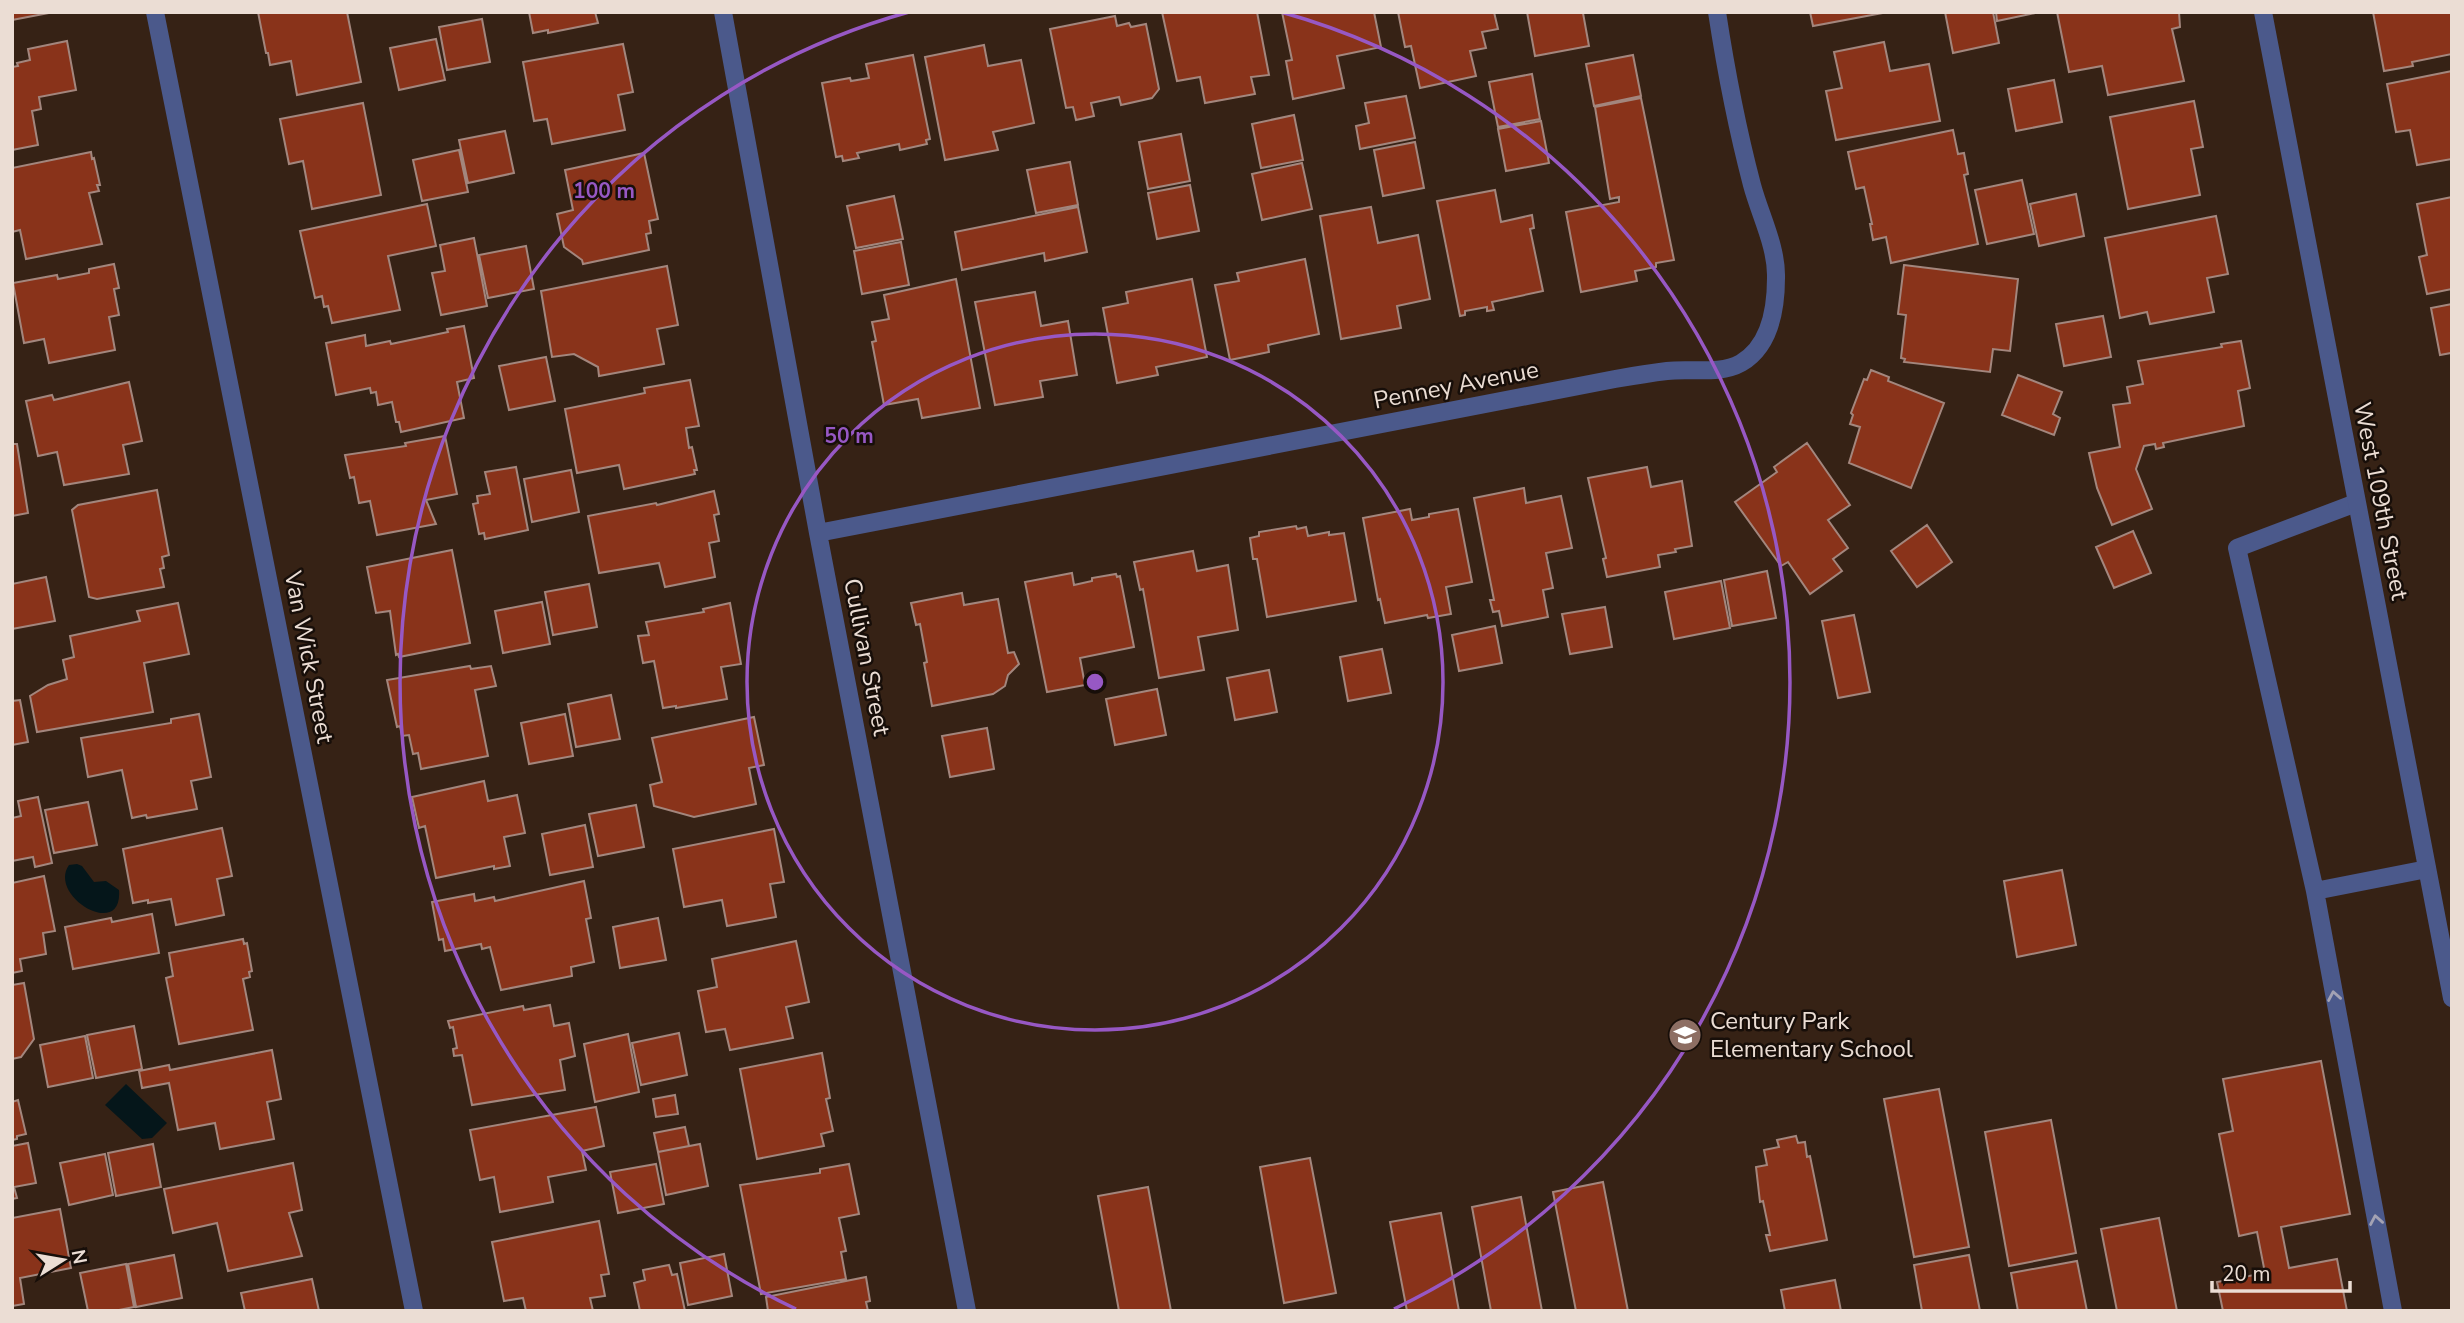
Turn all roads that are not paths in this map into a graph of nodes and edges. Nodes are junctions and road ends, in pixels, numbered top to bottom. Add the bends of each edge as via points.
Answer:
1 (155, 12) edge
2 (723, 12) edge
3 (1717, 12) edge
4 (2263, 12) edge
5 (2356, 503) junction
6 (818, 533) junction
7 (2427, 869) junction
8 (2315, 891) junction
9 (2452, 998) edge
10 (414, 1311) edge
11 (967, 1311) edge
12 (2393, 1311) edge

1 - 10 street, Van Wick Street
2 - 6 street, Cullivan Street
3 - 6 street, Penney Avenue via 1745,159 1777,276 1772,317 1761,347 1740,364 1615,379
4 - 5 street, West 109th Street
5 - 7 street, West 109th Street
5 - 8 street via 2236,548
6 - 11 street, Cullivan Street
7 - 8 street
7 - 9 street, West 109th Street
12 -> 8 street

